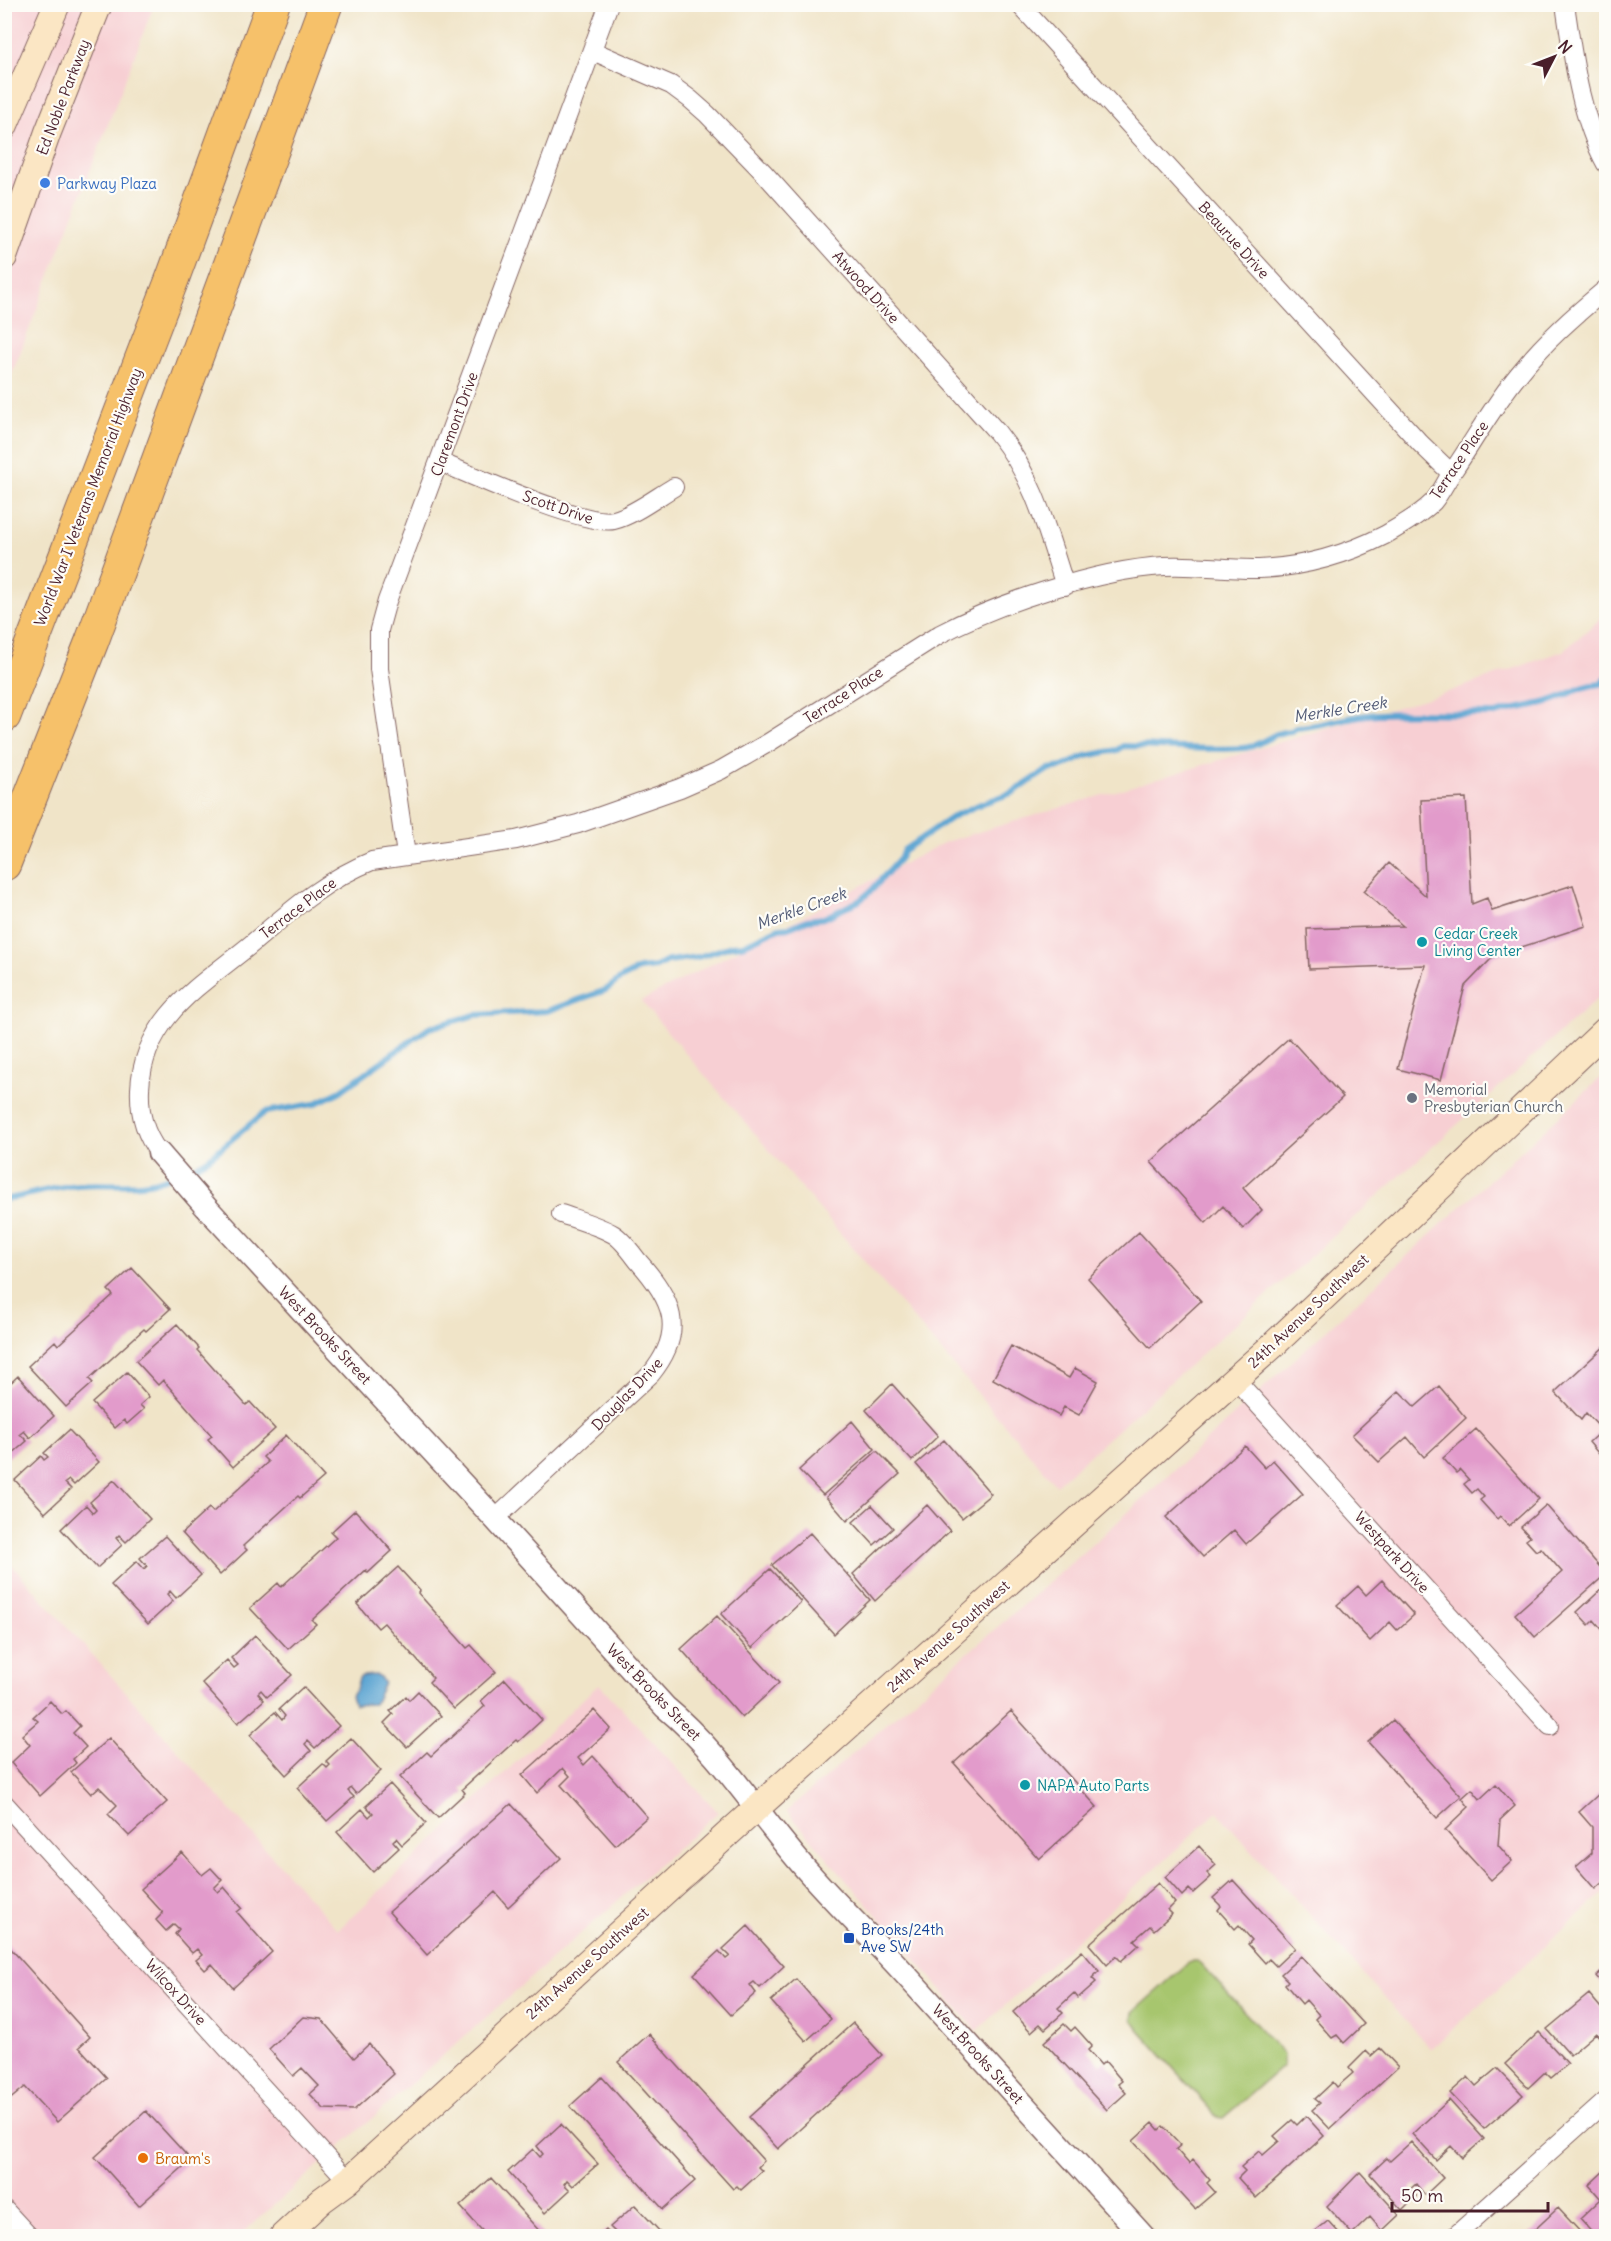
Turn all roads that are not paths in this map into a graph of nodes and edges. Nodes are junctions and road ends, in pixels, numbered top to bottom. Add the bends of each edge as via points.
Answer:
1 (57, 4) edge
2 (99, 4) edge
3 (273, 4) edge
4 (326, 4) edge
5 (609, 4) edge
6 (1019, 4) edge
7 (1565, 4) edge
8 (593, 51) junction
9 (4, 127) edge
10 (1606, 164) edge
11 (4, 257) edge
12 (1606, 289) edge
13 (440, 462) junction
14 (1451, 473) junction
15 (674, 487) dead end
16 (1065, 586) junction
17 (4, 717) edge
18 (406, 855) junction
19 (4, 864) edge
20 (1606, 1030) edge
21 (159, 1153) joint
22 (561, 1214) dead end
23 (1235, 1379) junction
24 (495, 1519) junction
25 (1550, 1726) dead end
26 (4, 1803) edge
27 (758, 1808) junction
28 (1606, 2101) edge
29 (348, 2181) junction
30 (4, 2209) edge
31 (29, 2236) edge
32 (283, 2236) edge
33 (1143, 2236) edge
34 (1455, 2236) edge

1 - 9 main road
2 - 11 main road, Ed Noble Parkway
3 - 17 highway, World War I Veterans Memorial Highway
4 - 19 highway via 92,640
5 - 8 street, Claremont Drive
6 - 14 street, Beaurue Drive
7 - 10 street via 1585,109
8 - 13 street, Claremont Drive
8 - 16 street, Atwood Drive via 671,85 707,114 997,432 1027,475
12 - 14 street, Terrace Place via 1559,329 1519,373
13 - 15 street, Scott Drive via 574,515 599,521 614,521
13 - 18 street, Claremont Drive via 379,630 382,700
14 - 16 street, Terrace Place via 1434,501 1412,518 1384,535 1329,558 1259,569 1161,566
16 - 18 street, Terrace Place via 964,621 910,651 768,743 680,788 578,824 516,840
18 - 21 street, Terrace Place via 372,861 316,890 171,1011 151,1040 141,1075 142,1119
20 - 23 main road, 24th Avenue Southwest
21 - 24 street, West Brooks Street
22 - 24 street, Douglas Drive via 615,1234 651,1275 669,1304 671,1339 664,1358 651,1374
23 - 25 street, Westpark Drive
23 - 27 main road, 24th Avenue Southwest
24 - 27 street, West Brooks Street
26 - 29 street, Wilcox Drive
27 - 29 main road, 24th Avenue Southwest
27 - 33 street, West Brooks Street via 789,1852 903,1971
28 - 34 street
29 - 32 main road, 24th Avenue Southwest
30 - 31 street

